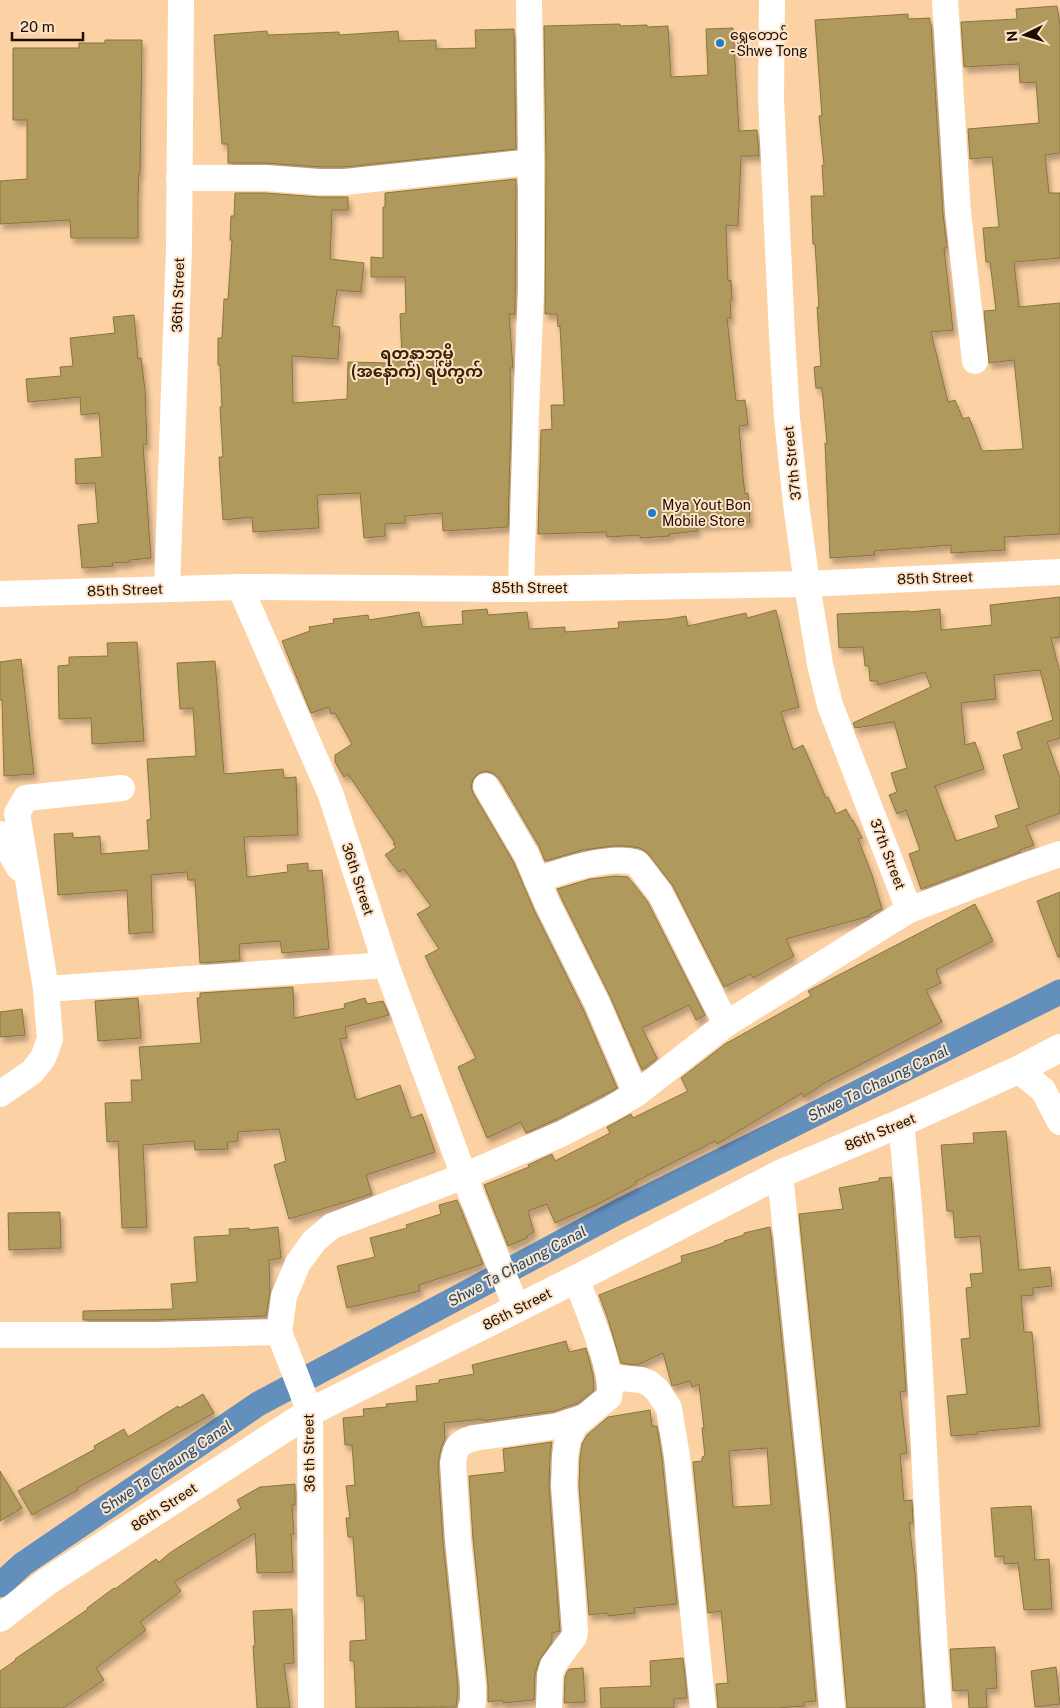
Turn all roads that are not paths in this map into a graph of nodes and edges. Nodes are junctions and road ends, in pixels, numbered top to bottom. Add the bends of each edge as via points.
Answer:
1 (181, 0) edge
2 (530, 0) edge
3 (772, 0) edge
4 (945, 0) edge
5 (530, 162) junction
6 (180, 178) junction
7 (975, 360) dead end
8 (1060, 572) edge
9 (807, 584) junction
10 (240, 587) junction
11 (167, 589) junction
12 (521, 589) junction
13 (0, 594) edge
14 (486, 786) dead end
15 (122, 788) dead end
16 (0, 834) edge
17 (1060, 854) edge
18 (537, 880) junction
19 (909, 910) junction
20 (38, 934) junction
21 (386, 965) junction
22 (46, 989) junction
23 (726, 1024) junction
24 (1060, 1048) edge
25 (1018, 1070) junction
26 (0, 1094) edge
27 (636, 1094) junction
28 (1060, 1122) edge
29 (901, 1123) junction
30 (780, 1174) junction
31 (464, 1176) junction
32 (576, 1279) junction
33 (512, 1297) junction
34 (279, 1332) junction
35 (0, 1336) edge
36 (610, 1377) junction
37 (307, 1404) junction
38 (584, 1417) junction
39 (0, 1618) edge
40 (311, 1708) edge
41 (471, 1708) edge
42 (549, 1708) edge
43 (703, 1708) edge
44 (832, 1708) edge
45 (939, 1708) edge

1 - 6 street, 36th Street
2 - 5 street
3 - 9 street, 37th Street via 771,98 782,335 792,466
4 - 7 street via 958,213
5 - 6 street via 344,182
5 - 12 street via 531,288
6 - 11 street, 36th Street
8 - 9 street, 85th Street
9 - 12 street, 85th Street
9 - 19 street, 37th Street via 830,705
10 - 11 street, 85th Street
10 - 12 street, 85th Street
10 - 21 street, 36th Street via 332,795
11 - 13 street, 85th Street
14 - 18 street via 526,854
15 - 20 street via 26,798 17,813
16 - 20 street via 27,885
17 - 19 street
18 - 23 street via 596,864 622,860 637,863 660,893
18 - 27 street
19 - 23 street
20 - 22 street
21 - 22 street
21 - 31 street, 36th Street
22 - 26 street via 50,1039 43,1058 32,1072
23 - 27 street
24 - 25 main road, 86th Street
25 - 28 street via 1043,1090
25 - 29 main road, 86th Street
27 - 31 street via 561,1134
29 - 30 main road, 86th Street
29 - 45 street
30 - 32 main road, 86th Street
30 - 44 street
31 - 33 street, 36th Street
31 - 34 street via 332,1226 314,1241 298,1263 284,1296
32 - 33 main road, 86th Street
32 - 36 street
33 - 37 main road, 86th Street
34 - 35 street
34 - 37 street, 36 th Street
36 - 38 street via 609,1397
36 - 43 street via 649,1383 669,1408
37 - 39 main road, 86th Street via 48,1580
37 - 40 street, 36 th Street
38 - 41 street via 557,1426 474,1438 461,1442 455,1451 458,1540 473,1687
38 - 42 street via 575,1425 568,1439 563,1468 575,1631 553,1665

